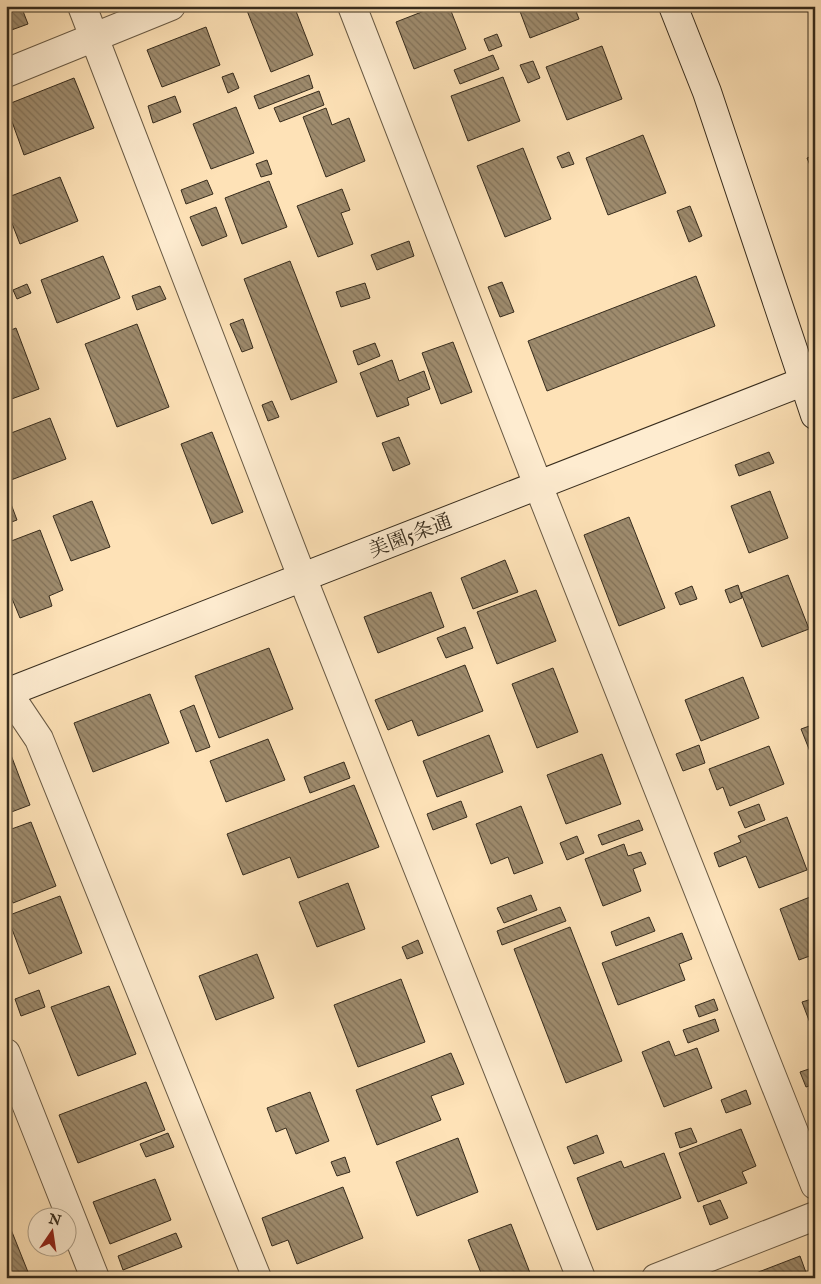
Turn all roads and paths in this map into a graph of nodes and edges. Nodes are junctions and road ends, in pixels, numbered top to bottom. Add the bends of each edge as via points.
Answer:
1 (82, 6) edge
2 (171, 6) edge
3 (352, 6) edge
4 (673, 6) edge
5 (95, 38) junction
6 (6, 73) edge
7 (809, 379) edge
8 (815, 415) edge
9 (538, 486) junction
10 (302, 577) junction
11 (7, 692) edge
12 (6, 1053) edge
13 (815, 1185) edge
14 (815, 1216) edge
15 (96, 1278) edge
16 (257, 1278) edge
17 (581, 1278) edge
18 (656, 1278) edge

1 - 5 street
2 - 5 street
3 - 9 street
4 - 7 street
5 - 6 street
5 - 10 street
7 - 8 street
7 - 9 street, 美園5条通
9 - 10 street, 美園5条通
9 - 13 street
10 - 11 street, 美園5条通
10 - 17 street
11 - 16 street via 39,739
12 - 15 street
14 - 18 street

